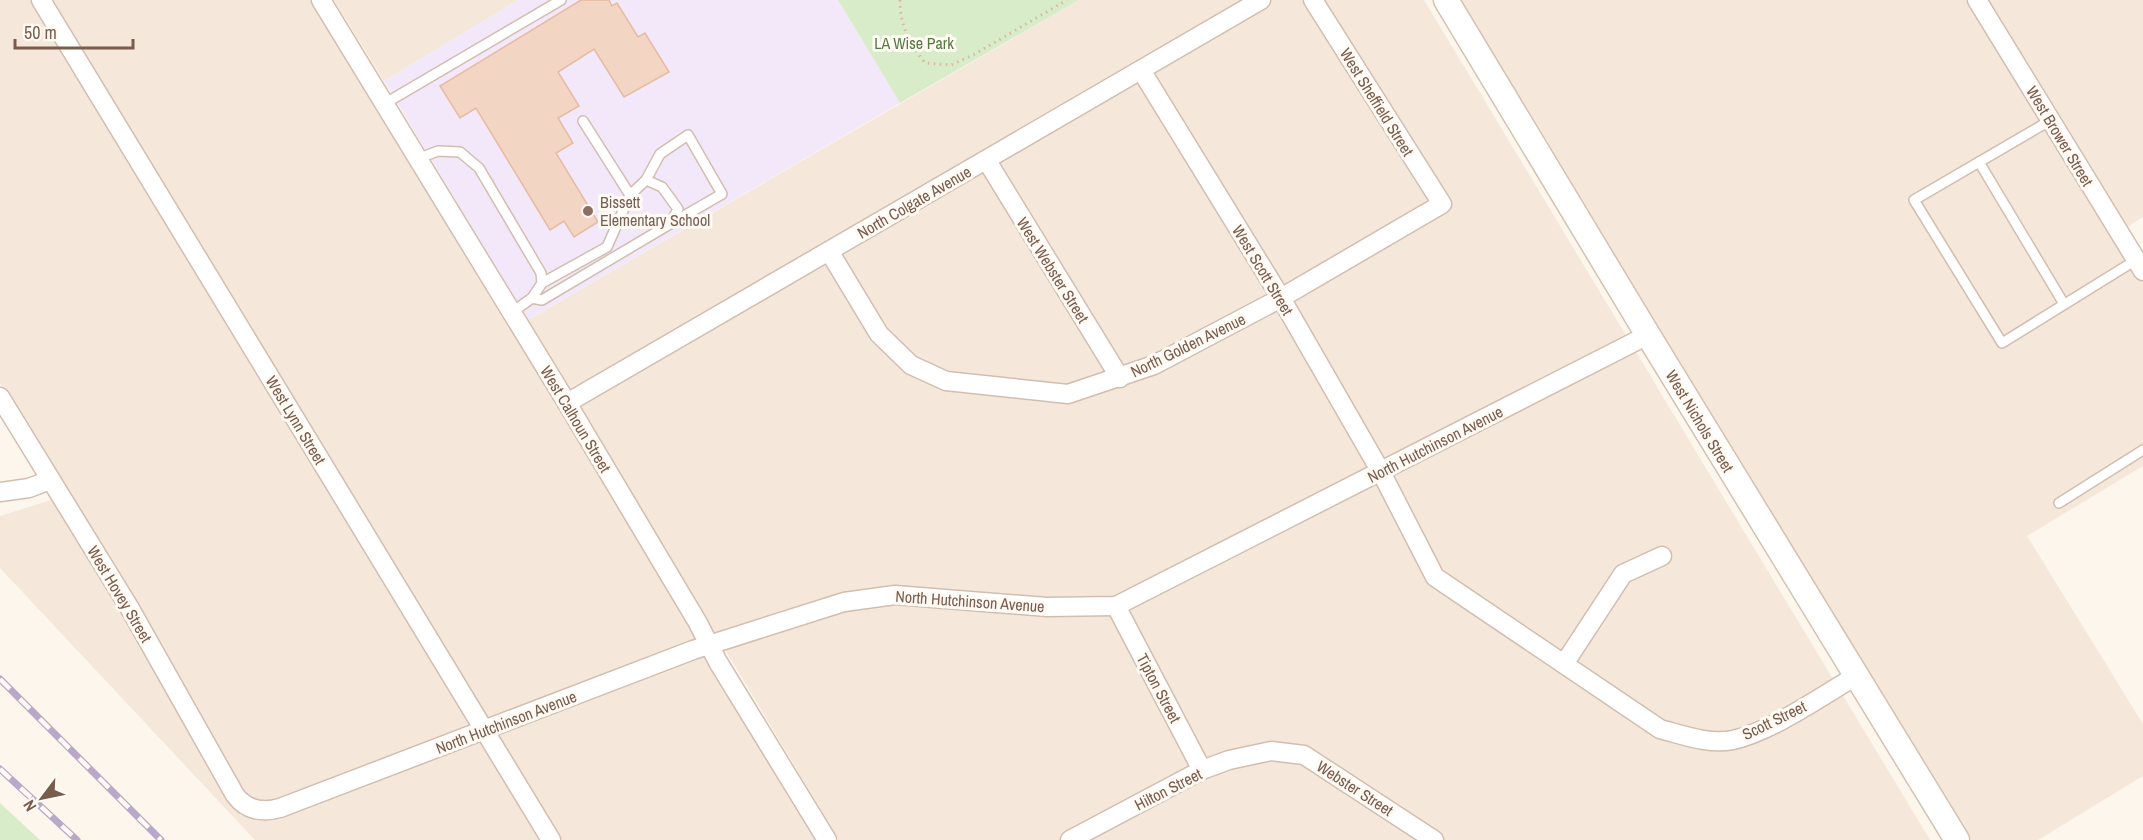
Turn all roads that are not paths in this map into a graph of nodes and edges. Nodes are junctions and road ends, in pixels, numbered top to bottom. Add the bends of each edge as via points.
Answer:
1 (41, 0) edge
2 (321, 0) edge
3 (561, 0) edge
4 (1261, 0) edge
5 (1313, 0) edge
6 (1446, 0) edge
7 (1977, 0) edge
8 (1141, 70) junction
9 (384, 104) junction
10 (2051, 120) junction
11 (583, 121) dead end
12 (417, 159) junction
13 (987, 161) junction
14 (1979, 162) junction
15 (646, 180) junction
16 (630, 195) junction
17 (1442, 204) joint
18 (670, 224) junction
19 (829, 251) junction
20 (2140, 266) edge
21 (542, 283) junction
22 (532, 298) junction
23 (1281, 298) junction
24 (2064, 304) junction
25 (511, 313) junction
26 (1648, 335) junction
27 (1120, 378) junction
28 (0, 397) edge
29 (567, 404) junction
30 (2143, 450) edge
31 (1381, 472) junction
32 (51, 480) junction
33 (0, 492) edge
34 (2059, 503) dead end
35 (1662, 556) dead end
36 (1116, 606) junction
37 (710, 645) junction
38 (1564, 664) junction
39 (1856, 676) junction
40 (483, 730) junction
41 (1271, 751) joint
42 (1202, 771) junction
43 (235, 795) joint
44 (551, 840) edge
45 (827, 840) edge
46 (1070, 840) edge
47 (1434, 840) edge
48 (1957, 840) edge

1 - 40 street, West Lynn Street
2 - 9 street, West Calhoun Street
3 - 9 lane
4 - 8 street, North Colgate Avenue
5 - 17 street, West Sheffield Street
6 - 26 street, West Nichols Street
7 - 10 street, West Brower Street
8 - 13 street, North Colgate Avenue
8 - 23 street, West Scott Street
9 - 12 street, West Calhoun Street
10 - 14 lane
10 - 20 street, West Brower Street
11 - 16 lane
12 - 21 lane via 438,151 460,152 479,168 542,273
12 - 25 street, West Calhoun Street
13 - 19 street, North Colgate Avenue
13 - 27 street, West Webster Street
14 - 24 lane
14 - 24 lane via 1914,200 2002,343
15 - 16 lane
15 - 18 lane via 662,187 678,209
15 - 18 lane via 660,154 688,135 722,195
16 - 21 lane via 607,247
17 - 23 street, North Golden Avenue
18 - 22 lane via 542,300
19 - 27 street, North Golden Avenue via 879,334 911,365 946,381 1068,394
19 - 29 street, North Colgate Avenue
20 - 24 lane
21 - 22 lane
22 - 25 lane
23 - 27 street, North Golden Avenue via 1154,365
23 - 31 street, West Scott Street
25 - 29 street, West Calhoun Street
26 - 31 street, North Hutchinson Avenue
26 - 39 street, West Nichols Street
28 - 32 street, West Hovey Street
29 - 37 street, West Calhoun Street
30 - 34 lane
31 - 36 street, North Hutchinson Avenue
31 - 38 street, Scott Street via 1436,577
32 - 33 street
32 - 43 street, West Hovey Street via 129,607
35 - 38 street via 1623,574
36 - 37 street, North Hutchinson Avenue via 1063,608 912,595 878,596 844,602
36 - 42 street, Tipton Street
37 - 40 street, North Hutchinson Avenue
37 - 45 street, West Calhoun Street
38 - 39 street, Scott Street via 1660,729 1697,739 1732,740 1768,727
39 - 48 street, West Nichols Street
40 - 43 street, North Hutchinson Avenue via 280,808 253,809
40 - 44 street, West Lynn Street
41 - 42 street, Hilton Street via 1229,760
41 - 47 street, Webster Street via 1304,755
42 - 46 street, Hilton Street

